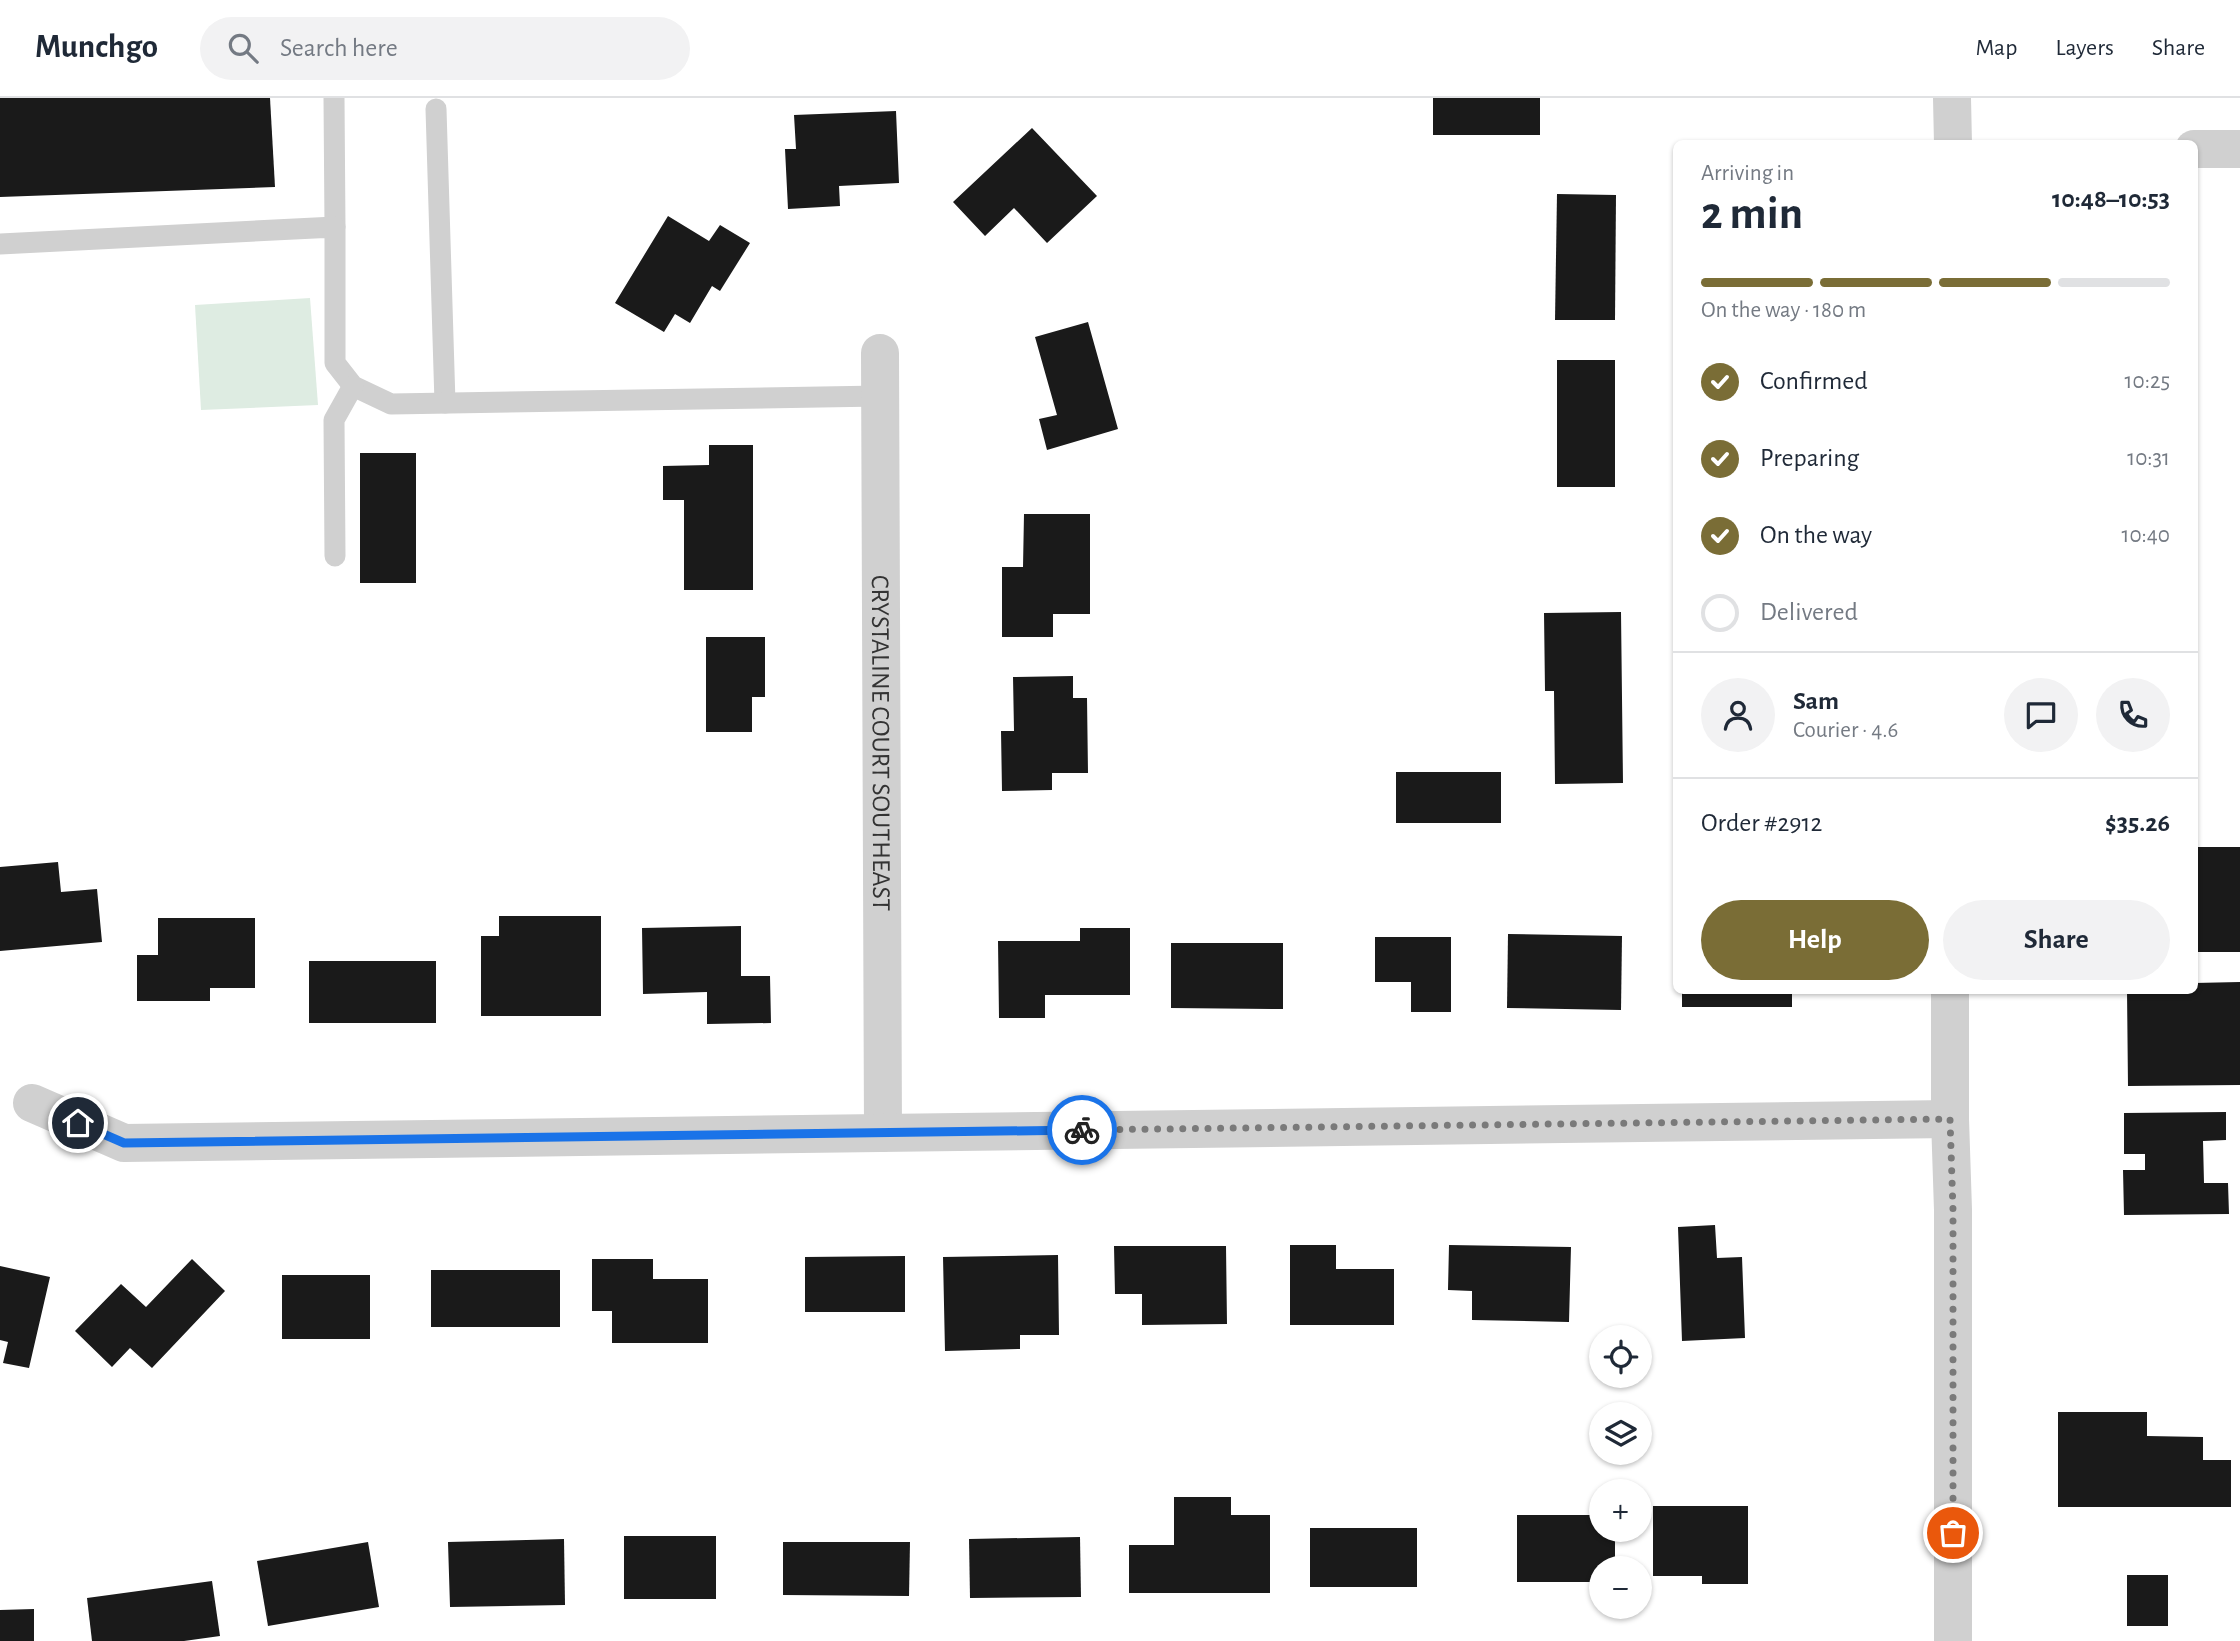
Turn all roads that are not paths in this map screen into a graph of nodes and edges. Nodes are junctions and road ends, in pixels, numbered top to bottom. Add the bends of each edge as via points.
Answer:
1 (334, 98) edge
2 (1952, 98) edge
3 (436, 109) dead end
4 (1953, 140) edge
5 (2198, 149) edge
6 (2240, 149) edge
7 (335, 227) junction
8 (0, 244) edge
9 (880, 354) dead end
10 (353, 386) junction
11 (880, 396) junction
12 (445, 403) junction
13 (335, 556) dead end
14 (1950, 994) edge
15 (32, 1103) dead end
16 (1950, 1119) junction
17 (883, 1133) junction
18 (1953, 1641) edge

1 - 7 lane
2 - 4 street
3 - 12 lane
5 - 6 street
7 - 8 lane
7 - 10 lane via 335,363
9 - 11 street, CRYSTALINE COURT SOUTHEAST
10 - 12 lane via 391,404
10 - 13 lane via 334,420
11 - 12 lane
11 - 17 street, CRYSTALINE COURT SOUTHEAST
14 - 16 street
15 - 17 street via 124,1143
16 - 17 street
16 - 18 street

